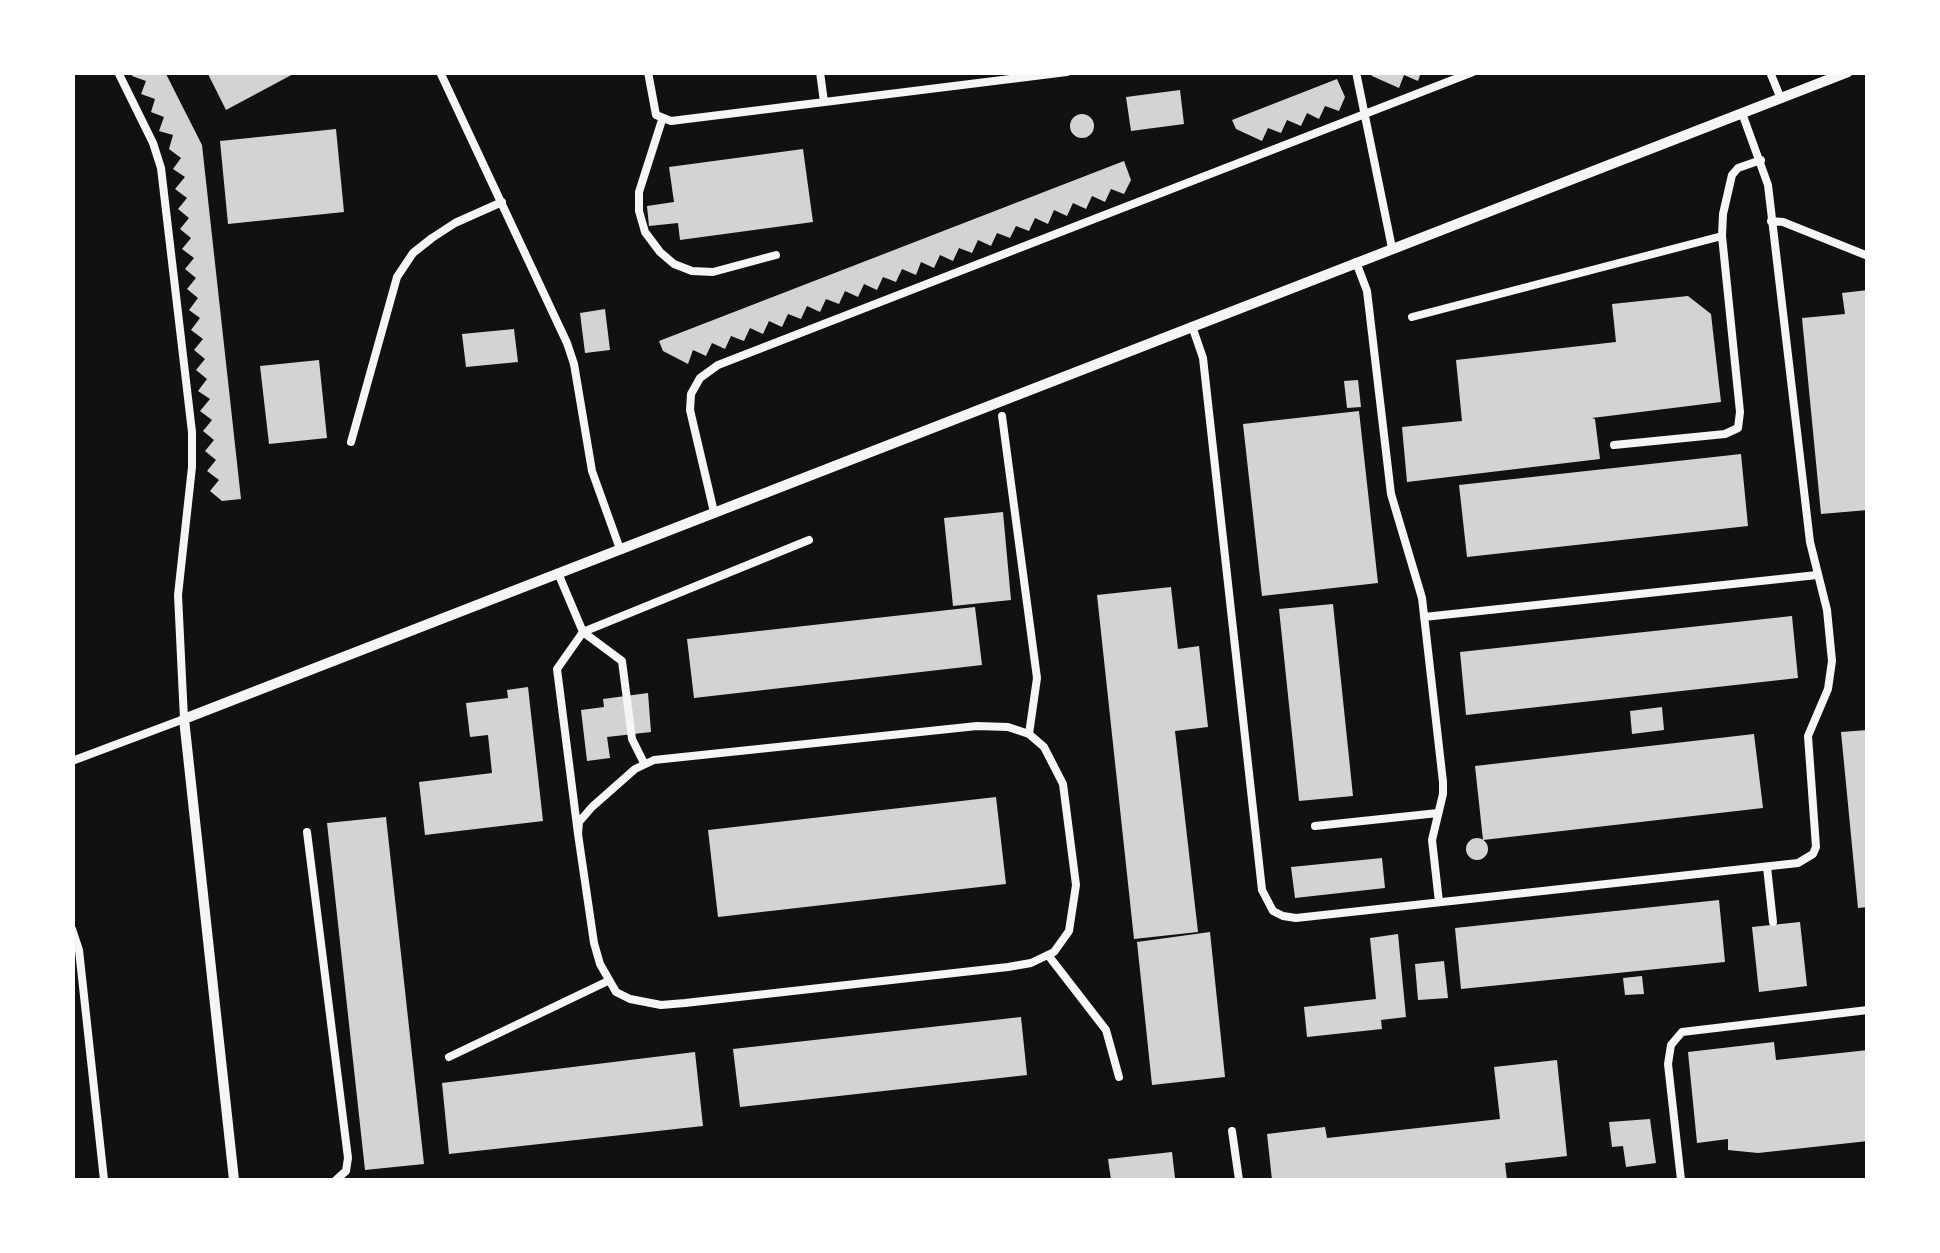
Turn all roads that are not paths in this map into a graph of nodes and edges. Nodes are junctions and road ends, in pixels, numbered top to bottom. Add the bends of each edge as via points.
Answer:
1 (118, 72) edge
2 (440, 72) edge
3 (648, 72) edge
4 (820, 72) edge
5 (1066, 72) edge
6 (1356, 72) edge
7 (1474, 72) edge
8 (1770, 72) edge
9 (1848, 72) edge
10 (1036, 74) edge
11 (1781, 98) junction
12 (824, 102) junction
13 (1742, 114) junction
14 (1364, 115) junction
15 (662, 120) junction
16 (1760, 160) junction
17 (502, 202) junction
18 (1771, 222) junction
19 (1722, 236) junction
20 (1392, 248) junction
21 (776, 254) dead end
22 (1868, 256) edge
23 (1356, 262) junction
24 (1412, 317) dead end
25 (1192, 326) junction
26 (1002, 416) dead end
27 (350, 442) dead end
28 (1614, 445) dead end
29 (714, 512) junction
30 (809, 540) dead end
31 (620, 549) junction
32 (558, 573) junction
33 (1817, 575) junction
34 (1424, 617) junction
35 (582, 632) junction
36 (184, 719) junction
37 (1029, 734) junction
38 (72, 761) edge
39 (644, 763) junction
40 (1438, 813) junction
41 (1315, 826) dead end
42 (307, 832) dead end
43 (578, 834) junction
44 (1766, 868) junction
45 (1439, 902) junction
46 (1773, 922) dead end
47 (72, 929) edge
48 (1048, 956) junction
49 (608, 981) junction
50 (1868, 1010) edge
51 (449, 1056) dead end
52 (1119, 1076) dead end
53 (1232, 1131) dead end
54 (104, 1180) edge
55 (234, 1180) edge
56 (336, 1180) edge
57 (1239, 1180) edge
58 (1681, 1180) edge

1 - 36 lane via 160,168 192,432 178,594
2 - 17 lane
3 - 15 lane
4 - 12 lane
5 - 10 lane
6 - 14 lane
7 - 14 lane
8 - 11 lane
9 - 11 street
10 - 12 lane
11 - 13 street
12 - 15 lane
13 - 16 lane
13 - 20 street
14 - 20 lane
14 - 29 lane via 718,365 700,378 690,410
15 - 21 lane via 639,192 645,232 660,252 692,271 713,272
16 - 18 lane
16 - 19 lane via 1732,175
17 - 27 lane via 432,238 397,276
17 - 31 lane via 568,343 592,471
18 - 22 lane
18 - 33 lane
19 - 24 lane
19 - 28 lane via 1738,428
20 - 23 street
23 - 25 street
23 - 34 lane via 1367,291 1391,494
25 - 29 street
25 - 45 lane via 1203,358 1266,902 1288,918
26 - 37 lane via 1036,678
29 - 31 street
30 - 35 lane
31 - 32 street
32 - 35 lane
32 - 36 street
33 - 34 lane
33 - 44 lane via 1832,661 1808,736 1816,847 1798,863
34 - 40 lane via 1442,782
35 - 39 lane via 622,661 632,738
35 - 43 lane via 557,669
36 - 38 lane
36 - 55 street
37 - 39 lane via 987,725
37 - 48 lane via 1050,755 1064,784 1075,865 1069,932
39 - 43 lane via 586,812
40 - 41 lane
40 - 45 lane via 1432,840
42 - 56 lane via 348,1158
43 - 49 lane via 594,944
44 - 45 lane
44 - 46 lane
47 - 54 lane
48 - 49 lane via 1008,967 661,1005 630,999
48 - 52 lane via 1106,1030
49 - 51 lane
50 - 58 lane via 1682,1032 1668,1064
53 - 57 lane

